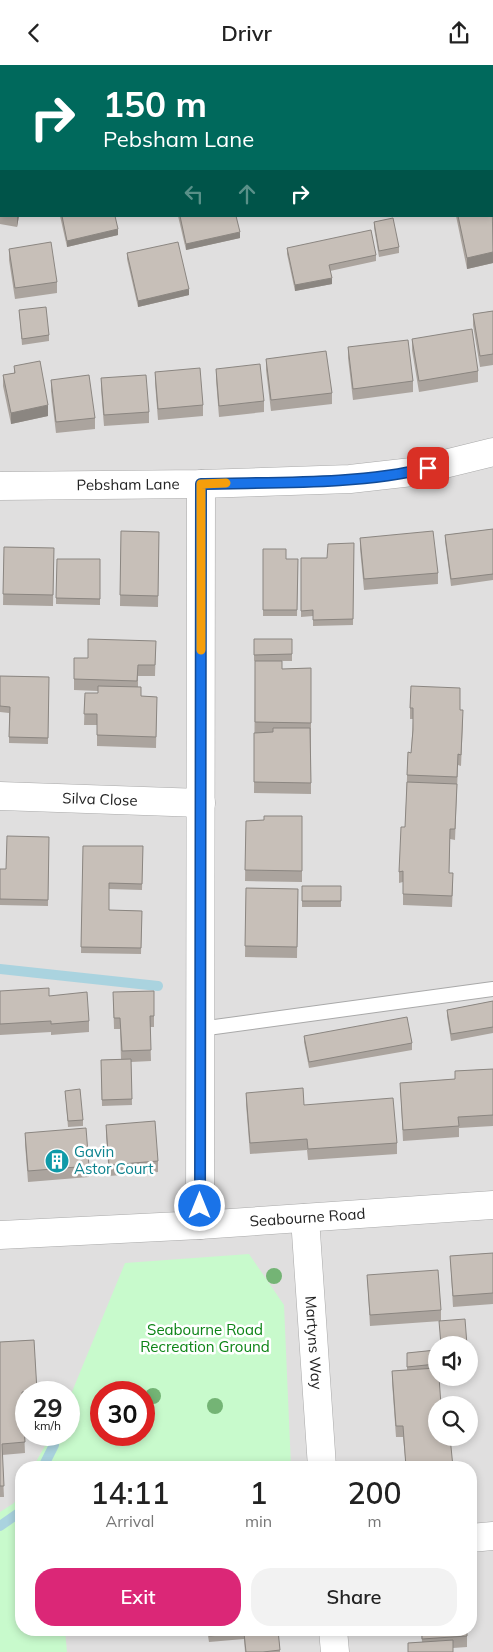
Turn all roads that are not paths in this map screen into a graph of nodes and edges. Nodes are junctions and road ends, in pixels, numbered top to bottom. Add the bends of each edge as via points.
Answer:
1 (493, 452) edge
2 (201, 484) junction
3 (0, 486) edge
4 (0, 797) edge
5 (201, 803) junction
6 (493, 989) edge
7 (200, 1029) junction
8 (493, 1205) edge
9 (305, 1218) junction
10 (200, 1225) junction
11 (0, 1235) edge
12 (322, 1461) edge
13 (493, 1536) edge
14 (477, 1537) edge
15 (334, 1636) edge
16 (335, 1652) edge

1 - 2 street, Pebsham Lane via 412,472 350,479
2 - 3 street, Pebsham Lane
2 - 5 street
4 - 5 street, Silva Close
5 - 7 street
6 - 7 lane
7 - 10 street
8 - 9 street, Seabourne Road
9 - 10 street, Seabourne Road
9 - 12 street, Martyns Way
10 - 11 street, Seabourne Road
13 - 14 street
15 - 16 street

